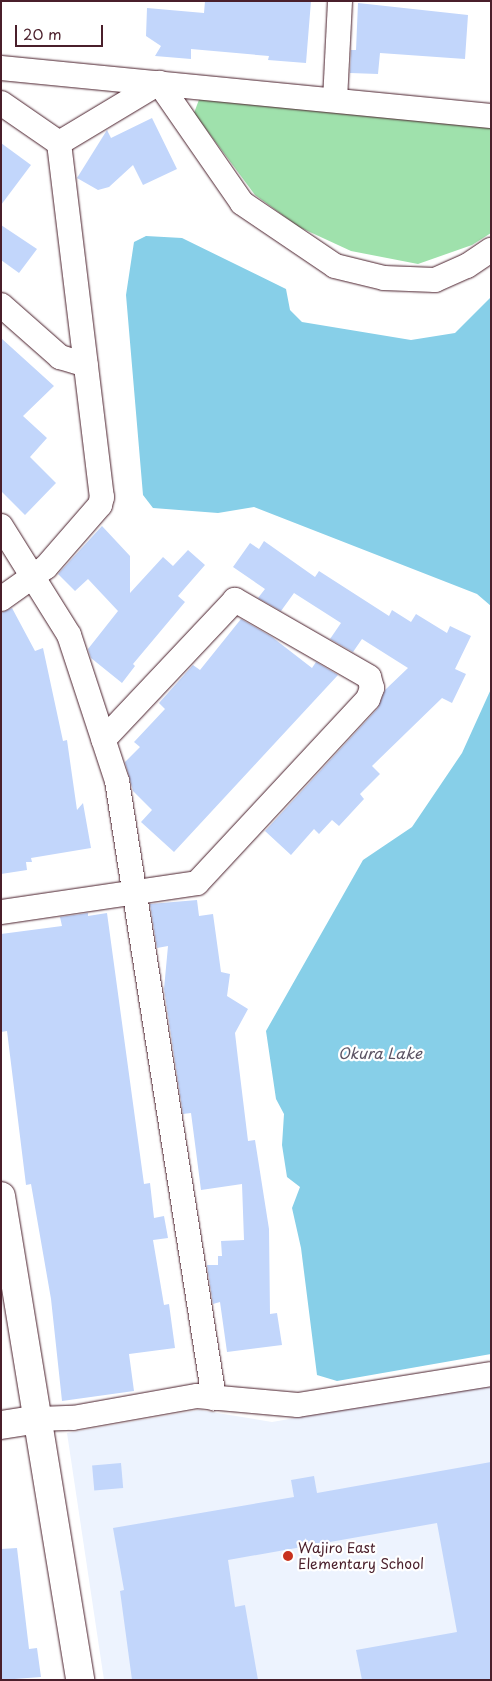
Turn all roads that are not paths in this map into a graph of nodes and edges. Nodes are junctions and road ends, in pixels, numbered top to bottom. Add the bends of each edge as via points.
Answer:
1 (340, 1) edge
2 (1, 68) edge
3 (158, 83) junction
4 (335, 100) junction
5 (1, 103) edge
6 (491, 116) edge
7 (59, 142) junction
8 (491, 250) edge
9 (1, 305) edge
10 (86, 365) junction
11 (1, 526) edge
12 (33, 578) junction
13 (1, 599) edge
14 (103, 740) junction
15 (134, 893) junction
16 (1, 912) edge
17 (1, 1196) edge
18 (491, 1374) edge
19 (214, 1398) junction
20 (38, 1419) junction
21 (1, 1425) edge
22 (80, 1680) edge

1 - 4 street
2 - 3 street
3 - 4 street
3 - 7 street
3 - 8 street via 242,203 335,266 384,278 435,280 467,266
4 - 6 street
5 - 7 street
7 - 10 street
9 - 10 street via 60,357
10 - 12 street via 102,497 100,505
11 - 12 street
12 - 13 street
12 - 14 street via 69,636
14 - 15 street via 117,781
14 - 15 street via 235,600 369,677 372,688 368,699 197,883
15 - 16 street
15 - 19 street
17 - 20 street
18 - 19 street via 298,1405
19 - 20 street via 197,1396 73,1418
20 - 21 street
20 - 22 street

